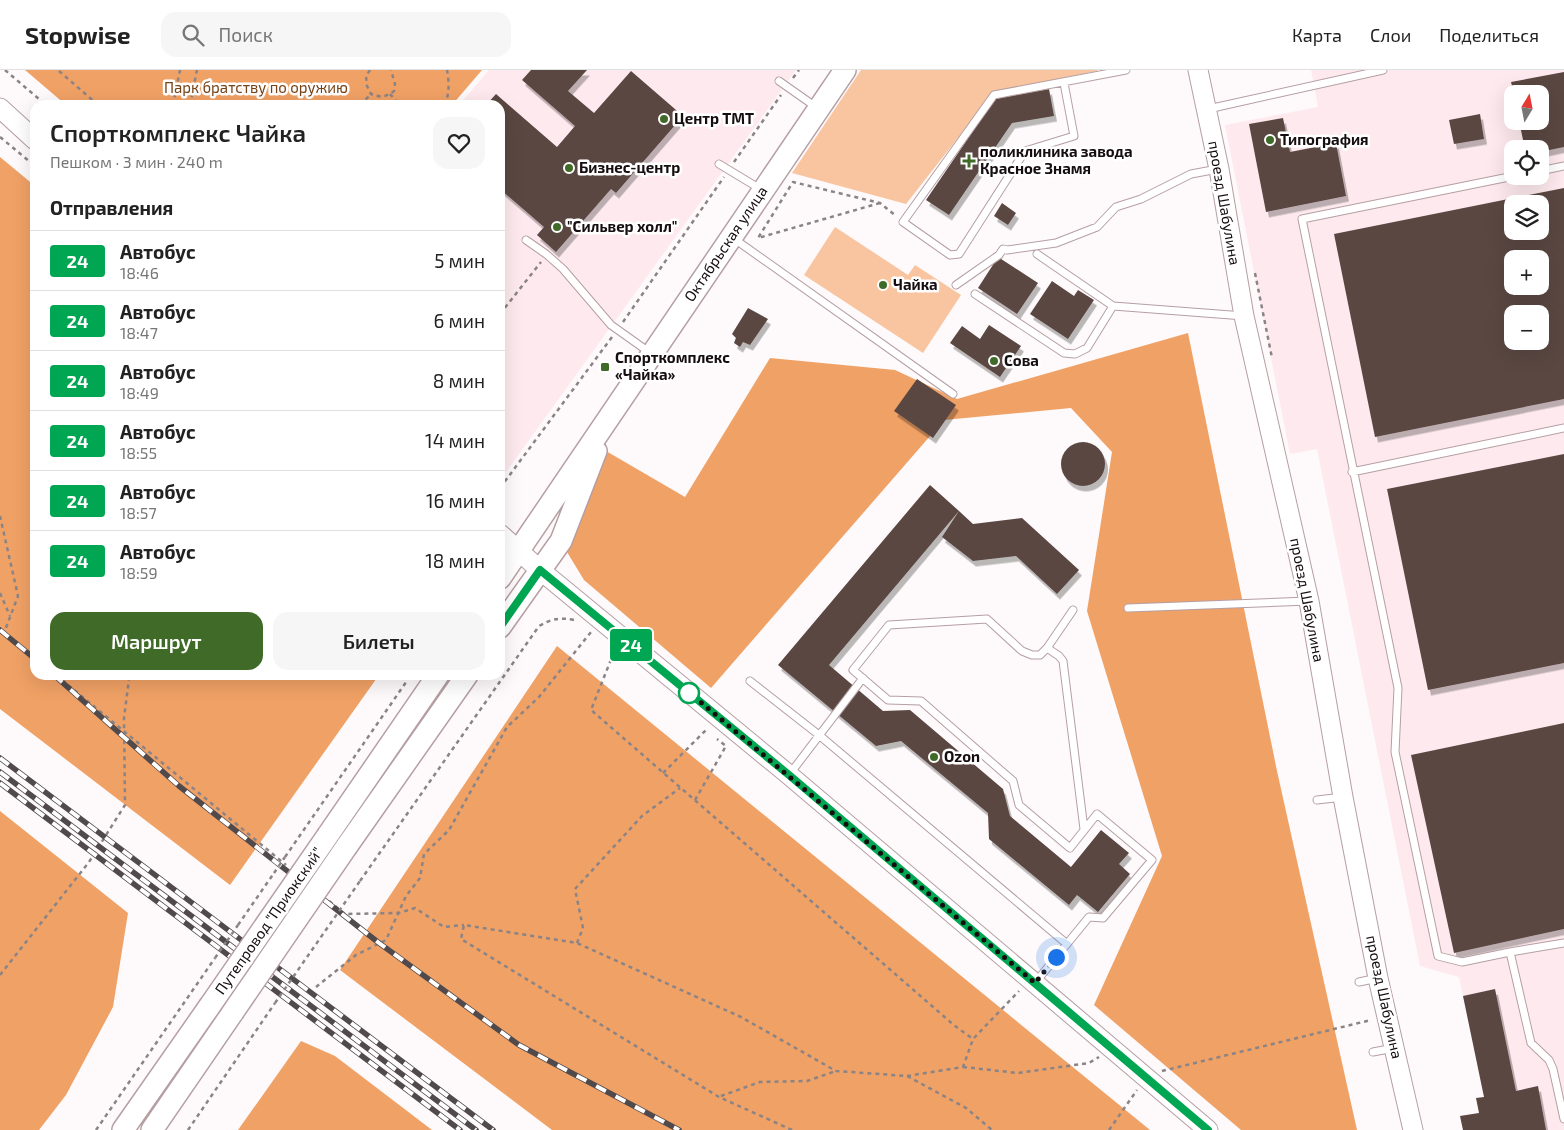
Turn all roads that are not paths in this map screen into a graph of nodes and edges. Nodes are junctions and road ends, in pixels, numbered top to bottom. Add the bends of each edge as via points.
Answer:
1 (844, 70) edge
2 (1124, 70) edge
3 (1198, 70) edge
4 (1383, 70) edge
5 (779, 81) dead end
6 (1064, 83) junction
7 (0, 108) edge
8 (818, 109) junction
9 (1207, 109) junction
10 (30, 135) edge
11 (719, 164) dead end
12 (1564, 166) edge
13 (1219, 169) junction
14 (1549, 169) edge
15 (1504, 178) edge
16 (762, 190) junction
17 (732, 237) junction
18 (526, 240) dead end
19 (1037, 254) dead end
20 (956, 285) dead end
21 (976, 294) dead end
22 (1113, 306) junction
23 (1244, 316) junction
24 (652, 354) junction
25 (953, 394) dead end
26 (608, 419) junction
27 (1564, 428) edge
28 (1352, 472) junction
29 (505, 538) edge
30 (518, 549) junction
31 (505, 570) edge
32 (540, 570) junction
33 (1309, 600) junction
34 (1128, 608) dead end
35 (1073, 610) dead end
36 (505, 620) edge
37 (1047, 648) junction
38 (863, 678) junction
39 (435, 680) edge
40 (463, 680) edge
41 (750, 681) dead end
42 (819, 735) junction
43 (789, 775) junction
44 (1343, 797) junction
45 (1317, 800) dead end
46 (1084, 830) junction
47 (1564, 943) edge
48 (1067, 944) junction
49 (1510, 952) junction
50 (1378, 978) junction
51 (1033, 981) junction
52 (1359, 982) dead end
53 (1394, 1048) junction
54 (1373, 1052) dead end
55 (1561, 1091) edge
56 (1564, 1119) edge
57 (123, 1130) edge
58 (152, 1130) edge
59 (1208, 1130) edge
60 (1413, 1130) edge

1 - 8 main road, Октябрьская улица
2 - 6 lane
3 - 9 street, проезд Шабулина
4 - 9 lane
5 - 8 lane
6 - 6 lane via 994,96 903,222 950,255 959,254 1025,150 1074,136
7 - 10 street
8 - 16 main road, Октябрьская улица
9 - 13 street, проезд Шабулина
11 - 16 lane
12 - 14 lane
13 - 20 lane via 1191,174 1141,199 1116,206 1097,227 1056,243 1003,250
13 - 23 street, проезд Шабулина
15 - 28 lane via 1302,219
16 - 17 main road, Октябрьская улица
17 - 24 main road, Октябрьская улица
17 - 25 lane
18 - 24 lane via 563,269 617,330
19 - 22 lane
21 - 22 lane via 1064,353 1075,354 1087,348
22 - 23 lane
23 - 33 street, проезд Шабулина
24 - 26 main road, Октябрьская улица
26 - 30 main road, Октябрьская улица
26 - 32 main road, Октябрьская улица via 561,541
27 - 28 lane
28 - 49 lane via 1398,688 1395,752 1438,956 1462,962
29 - 30 street
30 - 31 main road, Октябрьская улица
30 - 32 street
32 - 36 main road, Октябрьская улица
32 - 43 street
33 - 34 lane
33 - 44 street, проезд Шабулина
35 - 37 lane
37 - 38 lane via 1040,655 1022,651 987,619 889,625 853,670
37 - 46 lane via 1063,661
38 - 42 lane
38 - 46 lane via 888,700 921,701 1013,781 1019,805 1070,848
39 - 57 main road, Путепровод "Приокский", bridge
40 - 58 main road, Путепровод "Приокский", bridge
41 - 42 lane
42 - 43 lane
42 - 48 lane
43 - 51 street
44 - 45 lane
44 - 50 street, проезд Шабулина
46 - 48 lane via 1097,814 1152,860 1103,918 1090,917
47 - 49 lane
48 - 51 lane
49 - 55 lane via 1532,1043 1549,1060
50 - 52 lane
50 - 53 street, проезд Шабулина
51 - 59 street
53 - 54 lane
53 - 60 street, проезд Шабулина
55 - 56 lane

